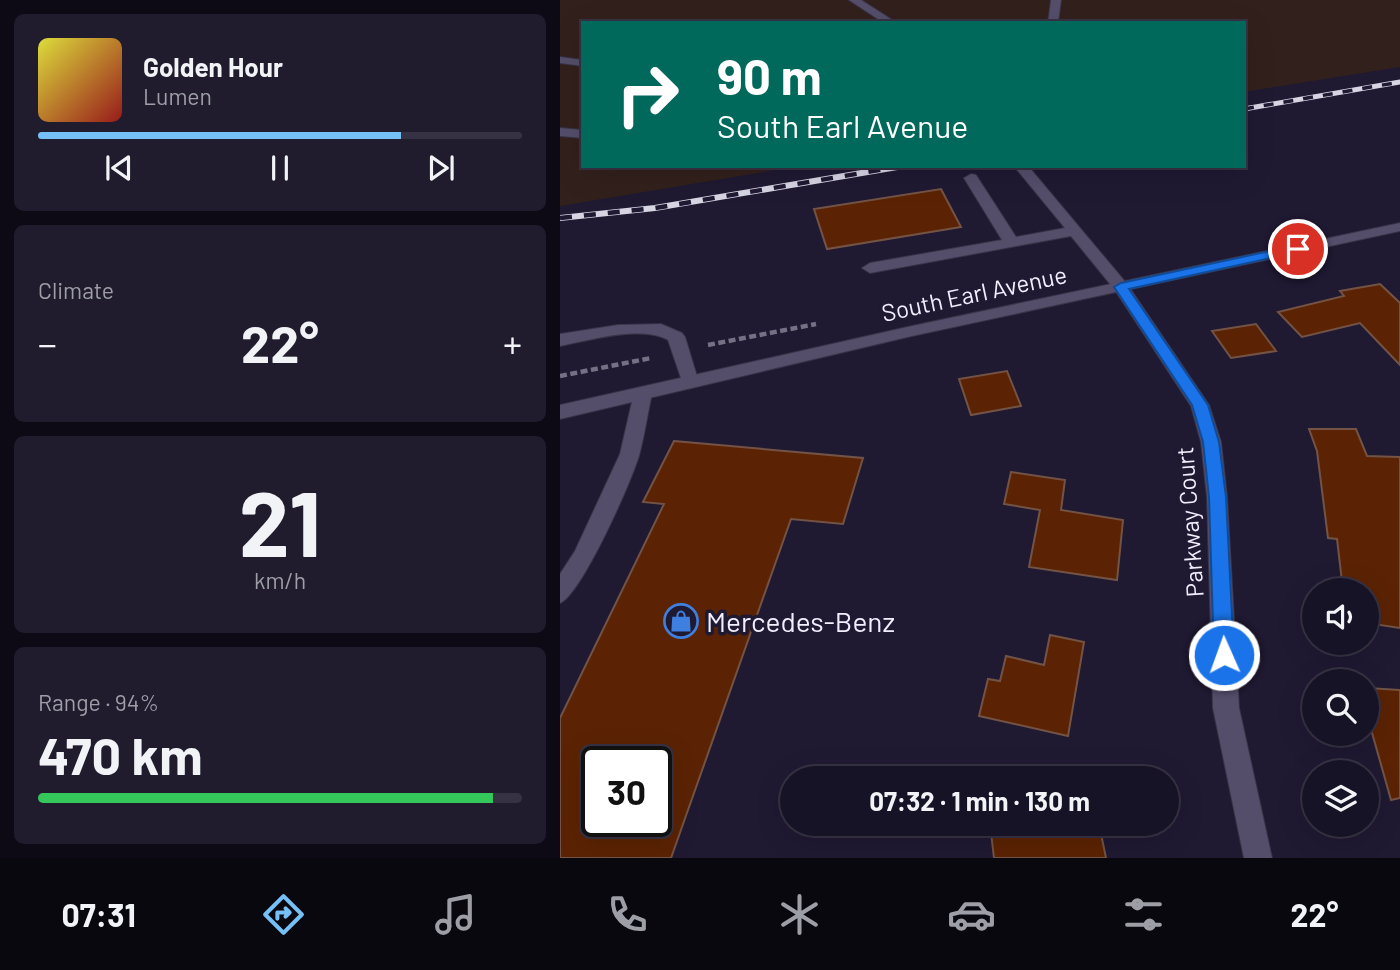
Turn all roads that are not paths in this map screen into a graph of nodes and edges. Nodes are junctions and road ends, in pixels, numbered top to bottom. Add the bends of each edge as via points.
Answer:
1 (854, 0) edge
2 (1056, 0) edge
3 (889, 21) edge
4 (1054, 21) edge
5 (560, 60) edge
6 (581, 63) edge
7 (560, 132) edge
8 (581, 134) edge
9 (1023, 168) edge
10 (971, 178) dead end
11 (1400, 227) edge
12 (1074, 231) junction
13 (1012, 243) junction
14 (870, 268) dead end
15 (1121, 287) junction
16 (560, 340) edge
17 (690, 383) junction
18 (643, 393) junction
19 (560, 412) edge
20 (560, 593) edge
21 (1258, 858) edge

1 - 3 street
2 - 4 street
5 - 6 street
7 - 8 street
9 - 12 street, Parkway Court
10 - 13 street
11 - 15 street, South Earl Avenue
12 - 13 street
12 - 15 street, Parkway Court
13 - 14 street
15 - 17 street, South Earl Avenue
15 - 21 street, Parkway Court via 1200,405 1211,442 1226,708
16 - 17 street via 618,330 661,329 676,337
17 - 18 street, South Earl Avenue
18 - 19 street, South Earl Avenue
18 - 20 street via 630,454 584,556

